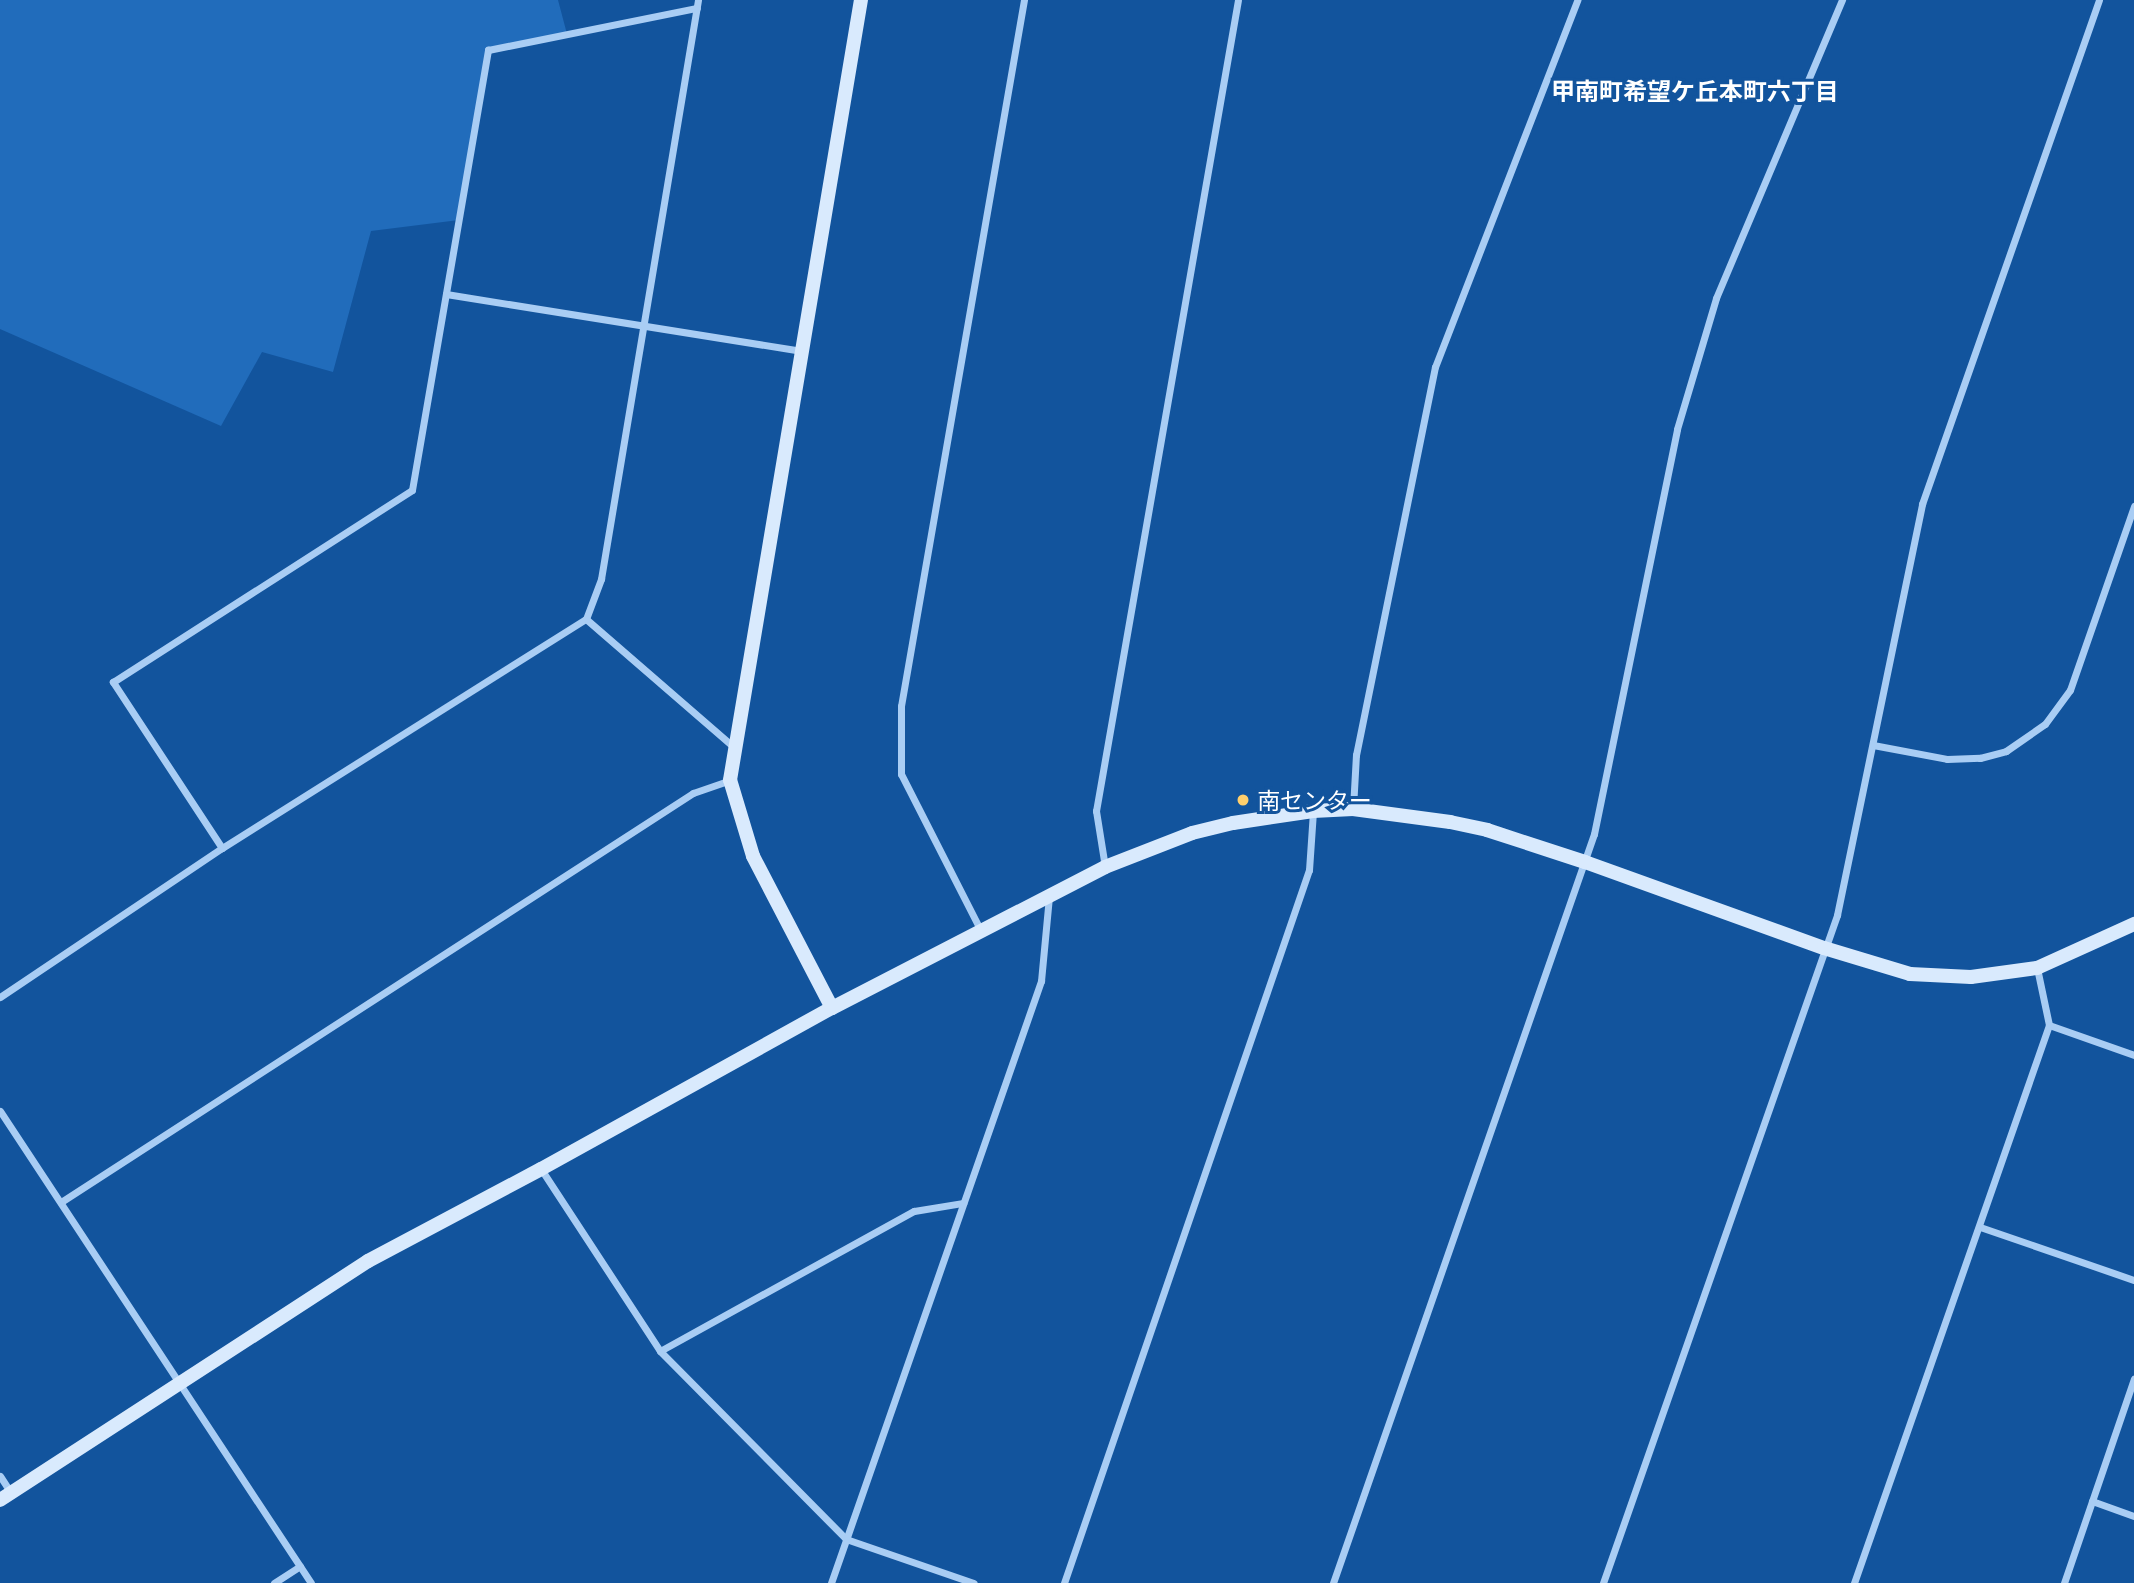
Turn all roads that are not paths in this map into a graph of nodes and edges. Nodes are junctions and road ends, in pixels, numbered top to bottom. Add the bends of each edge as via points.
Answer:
1 (861, 0) edge
2 (1024, 0) edge
3 (1238, 0) edge
4 (1577, 0) edge
5 (1842, 0) edge
6 (2099, 0) edge
7 (698, 4) edge
8 (446, 294) junction
9 (643, 323) junction
10 (800, 351) junction
11 (2134, 506) edge
12 (586, 620) junction
13 (1873, 745) junction
14 (734, 748) junction
15 (730, 780) junction
16 (1353, 809) junction
17 (1313, 811) junction
18 (222, 848) junction
19 (1585, 862) junction
20 (1105, 867) junction
21 (1049, 895) junction
22 (2134, 924) edge
23 (981, 931) junction
24 (1824, 948) junction
25 (2037, 968) junction
26 (0, 997) edge
27 (832, 1008) junction
28 (2049, 1025) junction
29 (2134, 1055) edge
30 (0, 1111) edge
31 (541, 1169) junction
32 (61, 1202) junction
33 (963, 1203) junction
34 (1980, 1227) junction
35 (2134, 1280) edge
36 (660, 1351) junction
37 (2134, 1379) edge
38 (182, 1385) junction
39 (0, 1476) edge
40 (6, 1497) edge
41 (2092, 1502) junction
42 (2134, 1516) edge
43 (846, 1539) junction
44 (300, 1566) junction
45 (274, 1583) edge
46 (311, 1583) edge
47 (831, 1583) edge
48 (974, 1583) edge
49 (1064, 1583) edge
50 (1333, 1583) edge
51 (1603, 1583) edge
52 (1854, 1583) edge
53 (2064, 1583) edge

1 - 10 street
2 - 23 street via 901,706 901,774
3 - 20 street via 1096,811
4 - 16 street via 1435,367 1356,755
5 - 19 street via 1716,298 1677,429
6 - 13 street via 1922,504
7 - 8 street via 488,50
7 - 9 street
8 - 9 street
8 - 18 street via 412,489 113,682
9 - 10 street
9 - 12 street via 601,579
10 - 14 street
11 - 13 street via 2070,690 2045,724 2007,751 1980,758 1947,759
12 - 14 street
12 - 18 street
13 - 24 street via 1837,915
14 - 15 street
15 - 27 street via 753,856
15 - 32 street via 694,793
16 - 17 street
16 - 19 street via 1487,830
17 - 20 street via 1192,833
17 - 49 street via 1310,870
18 - 26 street
19 - 24 street
19 - 50 street
20 - 21 street
21 - 23 street
21 - 33 street via 1041,981
22 - 25 street
23 - 27 street
24 - 25 street via 1910,974 1971,977
24 - 51 street
25 - 28 street
27 - 31 street
28 - 29 street
28 - 34 street
30 - 32 street
31 - 36 street
31 - 38 street via 368,1261
32 - 38 street
33 - 36 street via 914,1211
33 - 43 street
34 - 35 street
34 - 52 street
36 - 43 street
37 - 41 street
38 - 40 street
38 - 44 street
39 - 40 street
41 - 42 street
41 - 53 street
43 - 47 street
43 - 48 street
44 - 45 street
44 - 46 street

